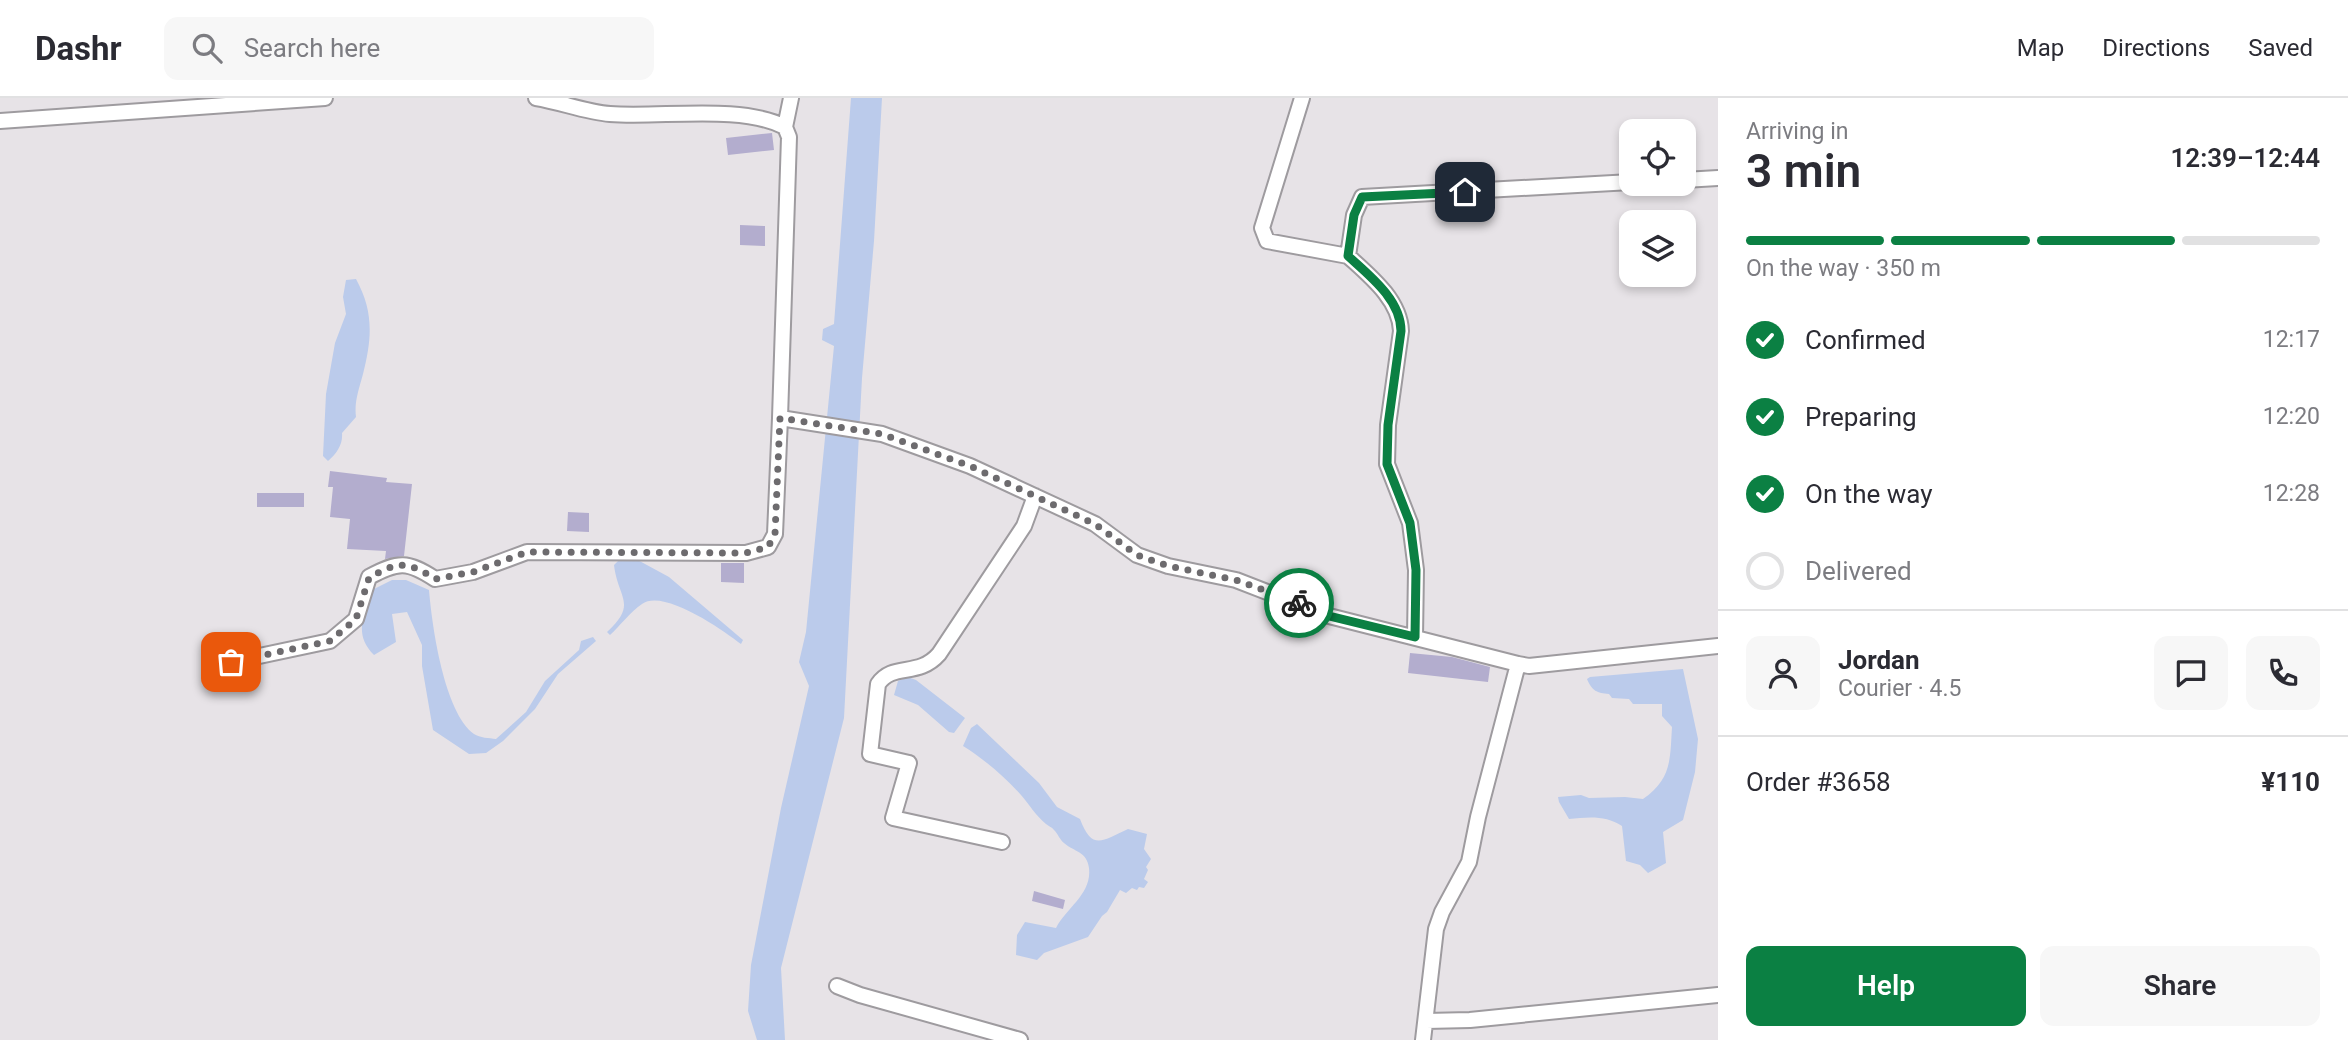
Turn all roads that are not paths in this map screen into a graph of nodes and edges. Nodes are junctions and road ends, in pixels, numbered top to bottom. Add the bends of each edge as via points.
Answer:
1 (325, 98) edge
2 (536, 98) edge
3 (791, 98) edge
4 (1302, 98) edge
5 (0, 121) edge
6 (785, 127) junction
7 (1718, 178) edge
8 (1696, 179) edge
9 (1619, 183) edge
10 (1348, 256) junction
11 (780, 418) junction
12 (1035, 496) junction
13 (1415, 637) junction
14 (1718, 646) edge
15 (231, 662) dead end
16 (1518, 664) junction
17 (1002, 842) dead end
18 (837, 986) dead end
19 (1718, 995) edge
20 (1426, 1021) junction
21 (1020, 1040) edge
22 (1423, 1040) edge

1 - 5 street
2 - 6 street via 608,114 715,114 771,120
3 - 6 street
4 - 10 street via 1262,228 1267,241
6 - 11 street via 789,137
7 - 8 street
9 - 10 street via 1362,197 1354,215
10 - 13 street via 1393,302 1401,317 1387,464 1410,523 1416,570
11 - 12 street via 882,434
11 - 15 street via 775,534 768,547 746,553 527,552 473,572 435,579 416,566 400,565 369,578 356,619 330,641
12 - 13 street via 1095,524 1137,555 1236,580 1329,616
12 - 17 street via 1024,526 930,665 891,673 878,684 870,754 909,763 893,818
13 - 16 street
14 - 16 street
16 - 20 street via 1469,862 1436,929
18 - 21 street
19 - 20 street
20 - 22 street

